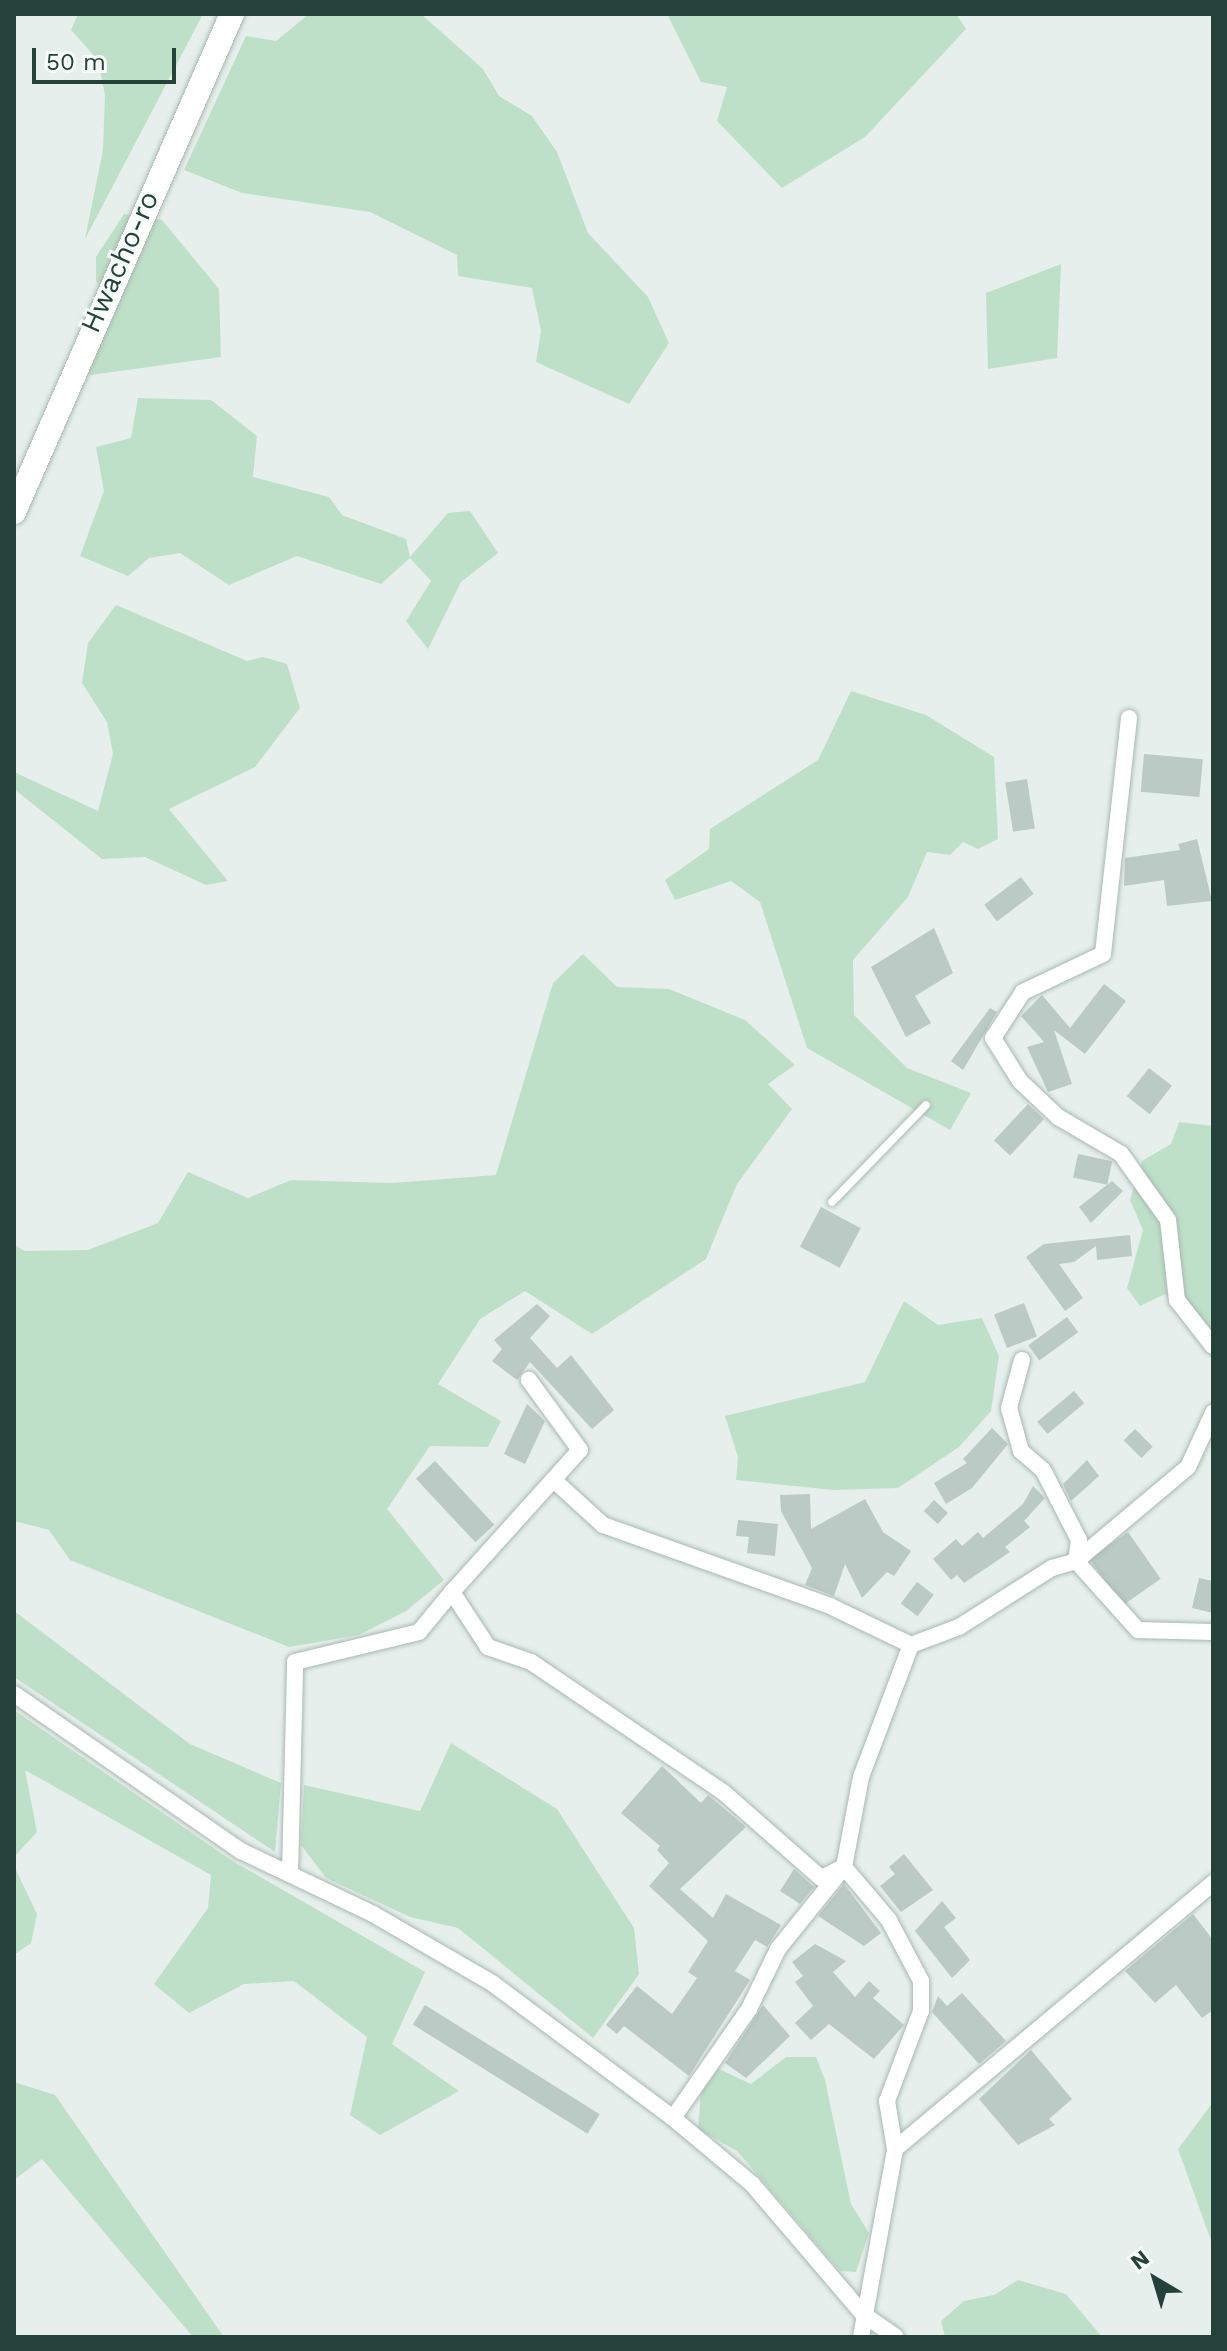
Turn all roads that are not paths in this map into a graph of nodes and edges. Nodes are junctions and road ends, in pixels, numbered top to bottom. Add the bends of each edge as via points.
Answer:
1 (232, 14) edge
2 (16, 497) edge
3 (1129, 718) dead end
4 (926, 1105) dead end
5 (832, 1202) dead end
6 (1213, 1346) edge
7 (1022, 1360) dead end
8 (529, 1380) dead end
9 (1213, 1413) edge
10 (557, 1483) junction
11 (1076, 1561) junction
12 (452, 1592) junction
13 (1213, 1632) edge
14 (911, 1645) junction
15 (14, 1694) edge
16 (844, 1867) junction
17 (290, 1874) junction
18 (1213, 1883) edge
19 (673, 2118) junction
20 (895, 2149) junction
21 (863, 2314) junction
22 (861, 2337) edge
23 (896, 2337) edge

1 - 2 street, Hwacho-ro
3 - 6 street via 1103,954 1023,992 993,1038 1020,1081 1058,1117 1121,1154 1168,1220 1177,1300
4 - 5 lane
7 - 11 street via 1009,1408 1021,1451 1043,1470 1079,1540
8 - 10 street via 580,1450
9 - 11 street via 1188,1467
10 - 12 street
10 - 14 street via 603,1525 830,1606
11 - 13 street via 1138,1630
11 - 14 street via 1052,1568 959,1627
12 - 16 street via 488,1647 531,1662 723,1792 821,1878
12 - 17 street via 419,1632 295,1662
14 - 16 street via 861,1777
15 - 17 street via 241,1851
16 - 19 street via 778,1949 749,2009
16 - 20 street via 889,1920 921,1981 921,2011 887,2101
17 - 19 street via 492,1983
18 - 20 street
19 - 21 street via 752,2184
20 - 21 street
21 - 22 street
21 - 23 street

